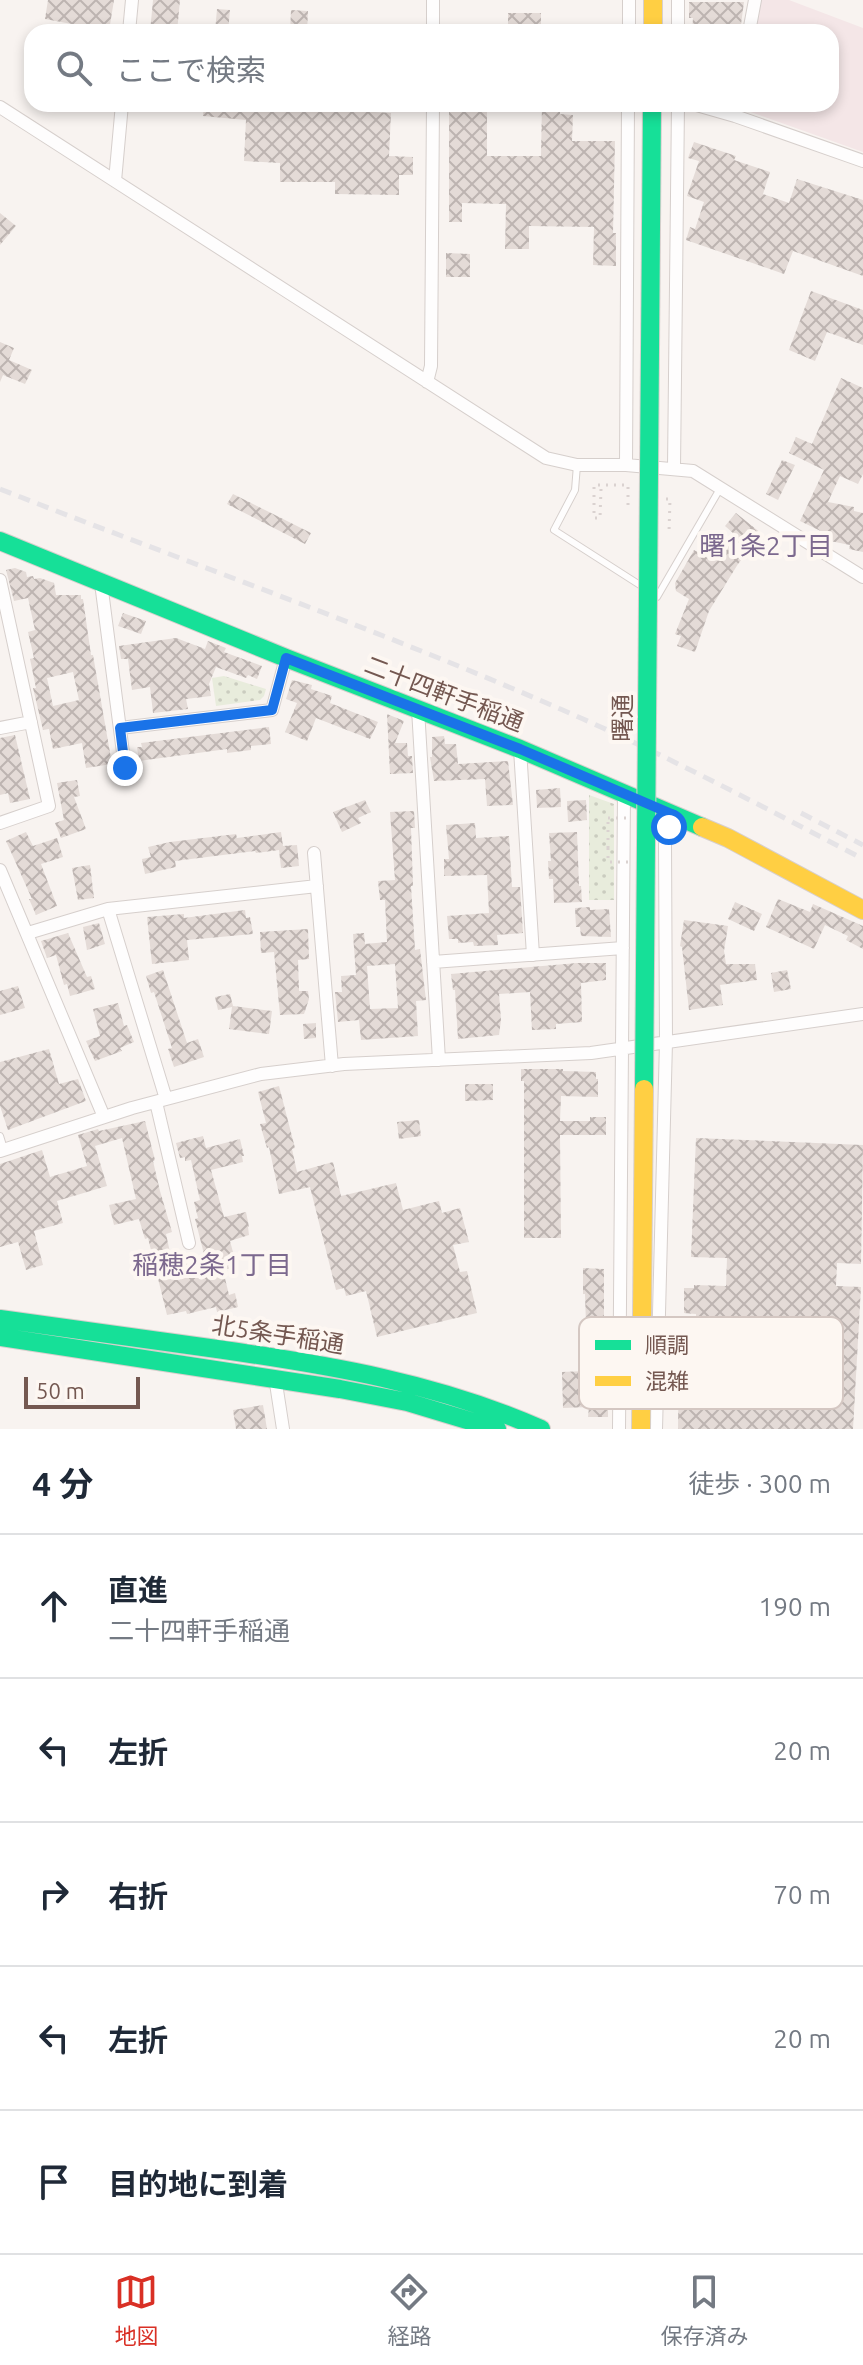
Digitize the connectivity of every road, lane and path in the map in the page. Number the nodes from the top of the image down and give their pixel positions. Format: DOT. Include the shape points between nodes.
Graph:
graph roads {
  1 [pos="132,0"];
  2 [pos="433,0"];
  3 [pos="629,0"];
  4 [pos="653,0"];
  5 [pos="678,0"];
  6 [pos="755,0"];
  7 [pos="130,24"];
  8 [pos="433,24"];
  9 [pos="629,24"];
  10 [pos="653,24"];
  11 [pos="678,24"];
  12 [pos="750,24"];
  13 [pos="0,107"];
  14 [pos="121,112"];
  15 [pos="433,112"];
  16 [pos="628,112"];
  17 [pos="652,112"];
  18 [pos="678,112"];
  19 [pos="741,112"];
  20 [pos="863,161"];
  21 [pos="115,181"];
  22 [pos="427,382"];
  23 [pos="577,465"];
  24 [pos="626,465"];
  25 [pos="674,468"];
  26 [pos="721,487"];
  27 [pos="601,489"];
  28 [pos="628,510"];
  29 [pos="667,531"];
  30 [pos="0,541"];
  31 [pos="863,577"];
  32 [pos="0,580"];
  33 [pos="101,583"];
  34 [pos="5,628"];
  35 [pos="286,658"];
  36 [pos="418,709"];
  37 [pos="31,722"];
  38 [pos="0,728"];
  39 [pos="120,728"];
  40 [pos="520,749"];
  41 [pos="125,768"];
  42 [pos="624,793"];
  43 [pos="674,815"];
  44 [pos="628,818"];
  45 [pos="0,823"];
  46 [pos="661,836"];
  47 [pos="673,843"];
  48 [pos="314,853"];
  49 [pos="634,862"];
  50 [pos="0,870"];
  51 [pos="317,886"];
  52 [pos="108,909"];
  53 [pos="863,910"];
  54 [pos="28,933"];
  55 [pos="623,948"];
  56 [pos="533,955"];
  57 [pos="433,962"];
  58 [pos="863,1014"];
  59 [pos="666,1042"];
  60 [pos="622,1048"];
  61 [pos="439,1060"];
  62 [pos="332,1066"];
  63 [pos="161,1100"];
  64 [pos="104,1117"];
  65 [pos="1,1145"];
  66 [pos="189,1243"];
  67 [pos="620,1317"];
  68 [pos="642,1317"];
  69 [pos="659,1317"];
  70 [pos="0,1319"];
  71 [pos="0,1337"];
  72 [pos="275,1377"];
  73 [pos="619,1409"];
  74 [pos="641,1409"];
  75 [pos="657,1409"];
  76 [pos="283,1429"];
  77 [pos="497,1429"];
  78 [pos="541,1429"];
  79 [pos="619,1429"];
  80 [pos="641,1429"];
  81 [pos="656,1429"];
  1 -- 7 [label="street"];
  2 -- 8 [label="street"];
  3 -- 9 [label="street"];
  4 -- 10 [label="main road"];
  5 -- 11 [label="street"];
  6 -- 12 [label="street"];
  13 -- 21 [label="street"];
  14 -- 21 [label="street"];
  15 -- 22 [label="street"];
  16 -- 24 [label="street"];
  17 -- 68 [label="main road, 曙通, bridge"];
  18 -- 25 [label="street"];
  19 -- 20 [label="street"];
  21 -- 22 [label="street"];
  22 -- 23 [label="street" via="546,458"];
  23 -- 24 [label="street"];
  23 -- 26 [label="lane" via="575,490 554,530 657,597"];
  24 -- 25 [label="street"];
  25 -- 26 [label="street" via="693,471"];
  26 -- 31 [label="street"];
  27 -- 28 [label="path" via="600,518 594,518 594,485 628,485"];
  29 -- 29 [label="path" via="670,499 666,499"];
  30 -- 33 [label="main road, 二十四軒手稲通"];
  32 -- 34 [label="street"];
  33 -- 35 [label="main road, 二十四軒手稲通"];
  33 -- 39 [label="street"];
  34 -- 37 [label="street"];
  35 -- 36 [label="main road, 二十四軒手稲通"];
  35 -- 39 [label="street" via="272,710"];
  36 -- 40 [label="main road, 二十四軒手稲通"];
  36 -- 57 [label="street"];
  37 -- 38 [label="street"];
  37 -- 45 [label="street" via="49,806"];
  39 -- 41 [label="street"];
  40 -- 42 [label="main road, 二十四軒手稲通"];
  40 -- 56 [label="street"];
  42 -- 43 [label="main road, 二十四軒手稲通"];
  42 -- 55 [label="street"];
  43 -- 53 [label="main road, 二十四軒手稲通"];
  43 -- 59 [label="street" via="665,844"];
  44 -- 49 [label="path, bridge" via="608,818 608,862"];
  46 -- 47 [label="path, bridge"];
  48 -- 51 [label="street"];
  50 -- 54 [label="street"];
  51 -- 52 [label="street"];
  51 -- 62 [label="street"];
  52 -- 54 [label="street"];
  52 -- 63 [label="street"];
  54 -- 64 [label="street"];
  55 -- 56 [label="street"];
  55 -- 60 [label="street"];
  56 -- 57 [label="street"];
  57 -- 61 [label="street"];
  58 -- 59 [label="street"];
  59 -- 60 [label="street"];
  59 -- 69 [label="street"];
  60 -- 61 [label="street"];
  60 -- 67 [label="street"];
  61 -- 62 [label="street"];
  62 -- 63 [label="street" via="261,1074"];
  63 -- 64 [label="street"];
  63 -- 66 [label="street"];
  64 -- 65 [label="street"];
  70 -- 78 [label="main road, 北5条手稲通" via="270,1357 415,1384"];
  71 -- 72 [label="main road, 北5条手稲通"];
  72 -- 76 [label="street"];
  72 -- 77 [label="main road, 北5条手稲通" via="407,1402"];
  73 -- 79 [label="street"];
  74 -- 80 [label="main road, 曙通, bridge"];
  75 -- 81 [label="street"];
}
